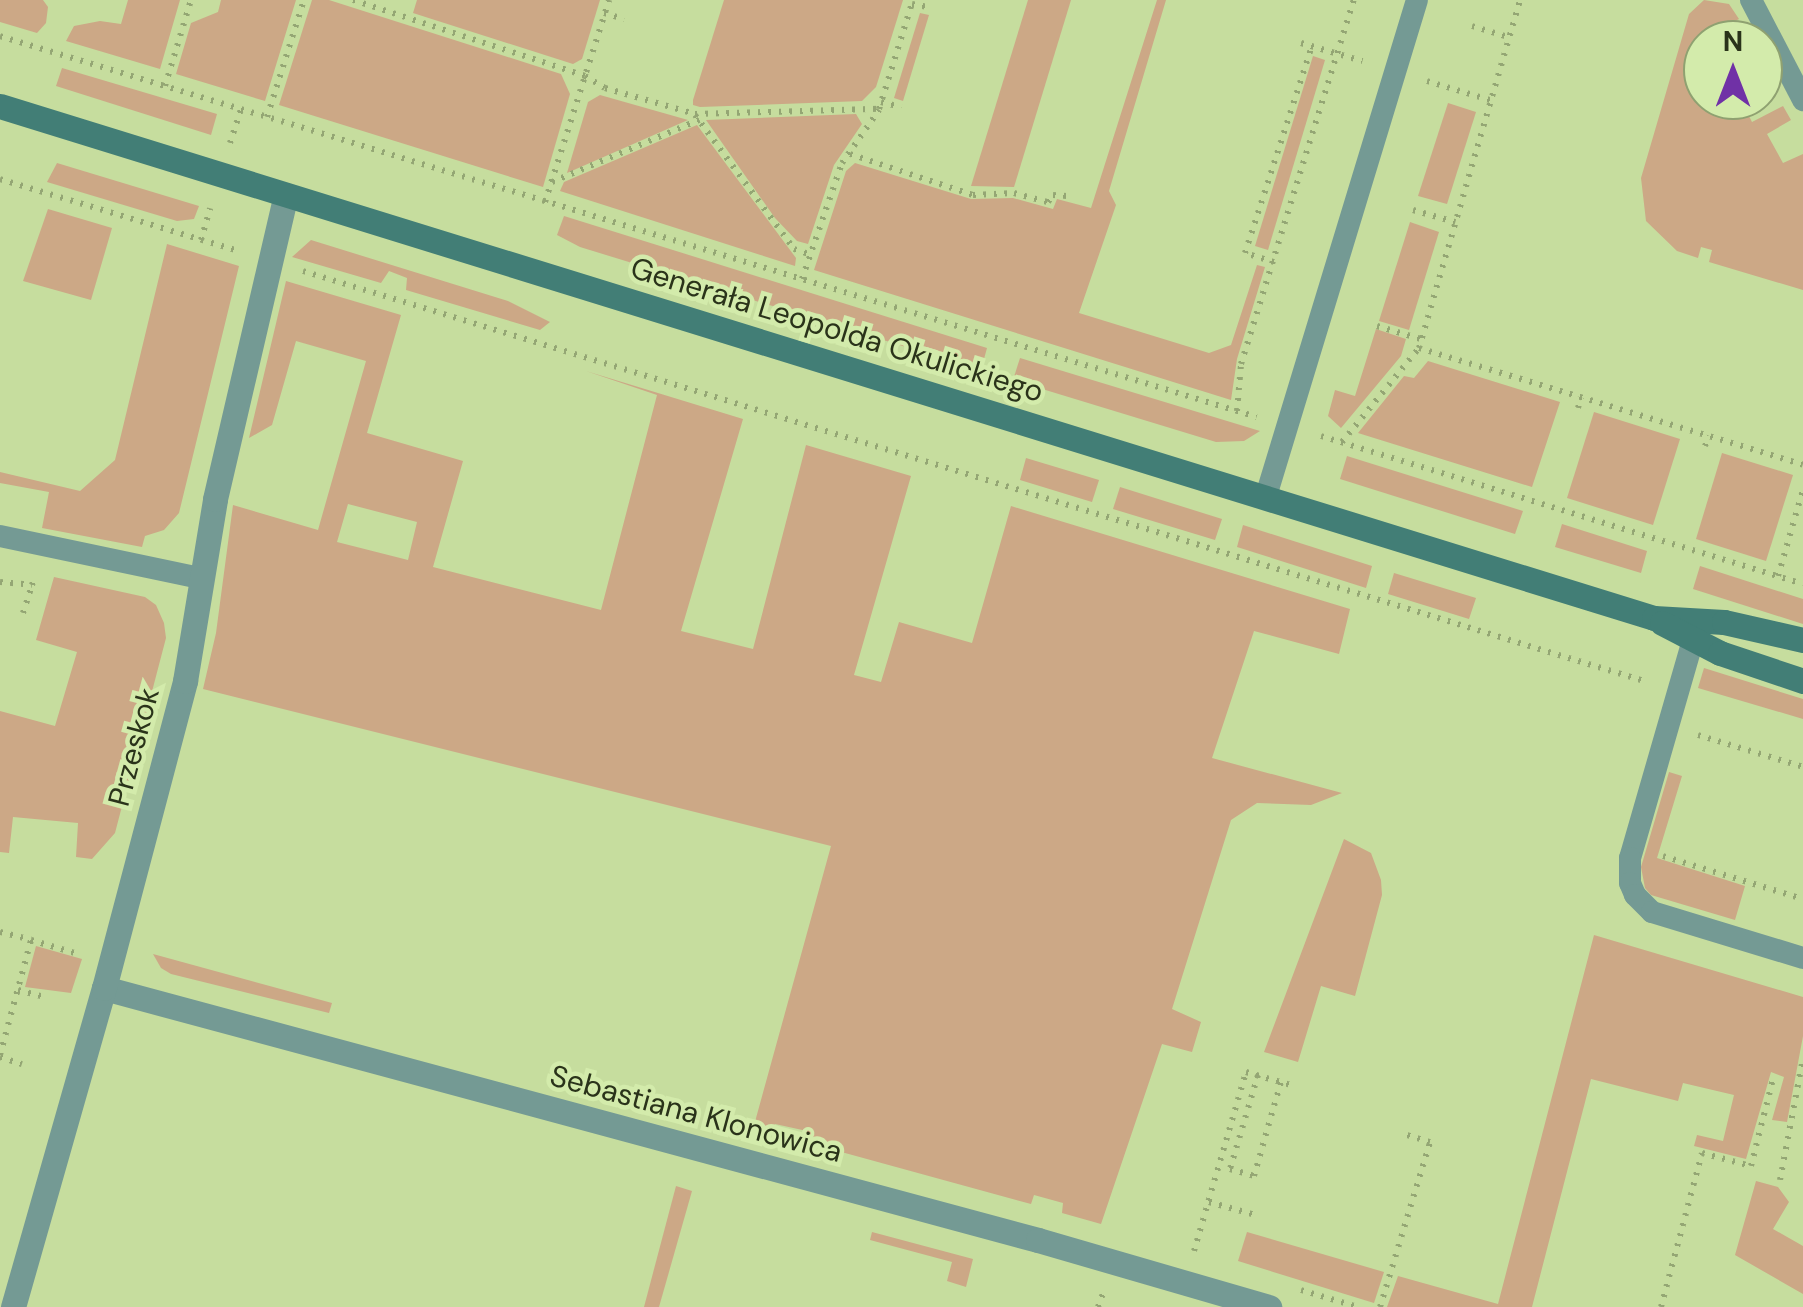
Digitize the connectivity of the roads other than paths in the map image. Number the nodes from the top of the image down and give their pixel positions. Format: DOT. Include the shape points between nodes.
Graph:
graph roads {
  1 [pos="1418,0"];
  2 [pos="1751,0"];
  3 [pos="1803,100"];
  4 [pos="0,106"];
  5 [pos="286,196"];
  6 [pos="1266,496"];
  7 [pos="0,536"];
  8 [pos="199,578"];
  9 [pos="1654,618"];
  10 [pos="1693,640"];
  11 [pos="1803,640"];
  12 [pos="1803,681"];
  13 [pos="1803,958"];
  14 [pos="104,988"];
  15 [pos="13,1307"];
  16 [pos="1270,1307"];
  1 -- 6 [label="lane"];
  2 -- 3 [label="lane"];
  4 -- 5 [label="main road, Generała Leopolda Okulickiego"];
  5 -- 6 [label="main road, Generała Leopolda Okulickiego"];
  5 -- 8 [label="street, Przeskok"];
  6 -- 9 [label="main road, Generała Leopolda Okulickiego"];
  7 -- 8 [label="lane"];
  8 -- 14 [label="street, Przeskok" via="185,681"];
  9 -- 10 [label="main road, Generała Leopolda Okulickiego"];
  9 -- 11 [label="main road, Generała Leopolda Okulickiego" via="1724,622"];
  10 -- 12 [label="main road, Generała Leopolda Okulickiego"];
  10 -- 13 [label="lane" via="1630,858 1634,896 1652,912"];
  14 -- 15 [label="street, Przeskok"];
  14 -- 16 [label="street, Sebastiana Klonowica"];
}
